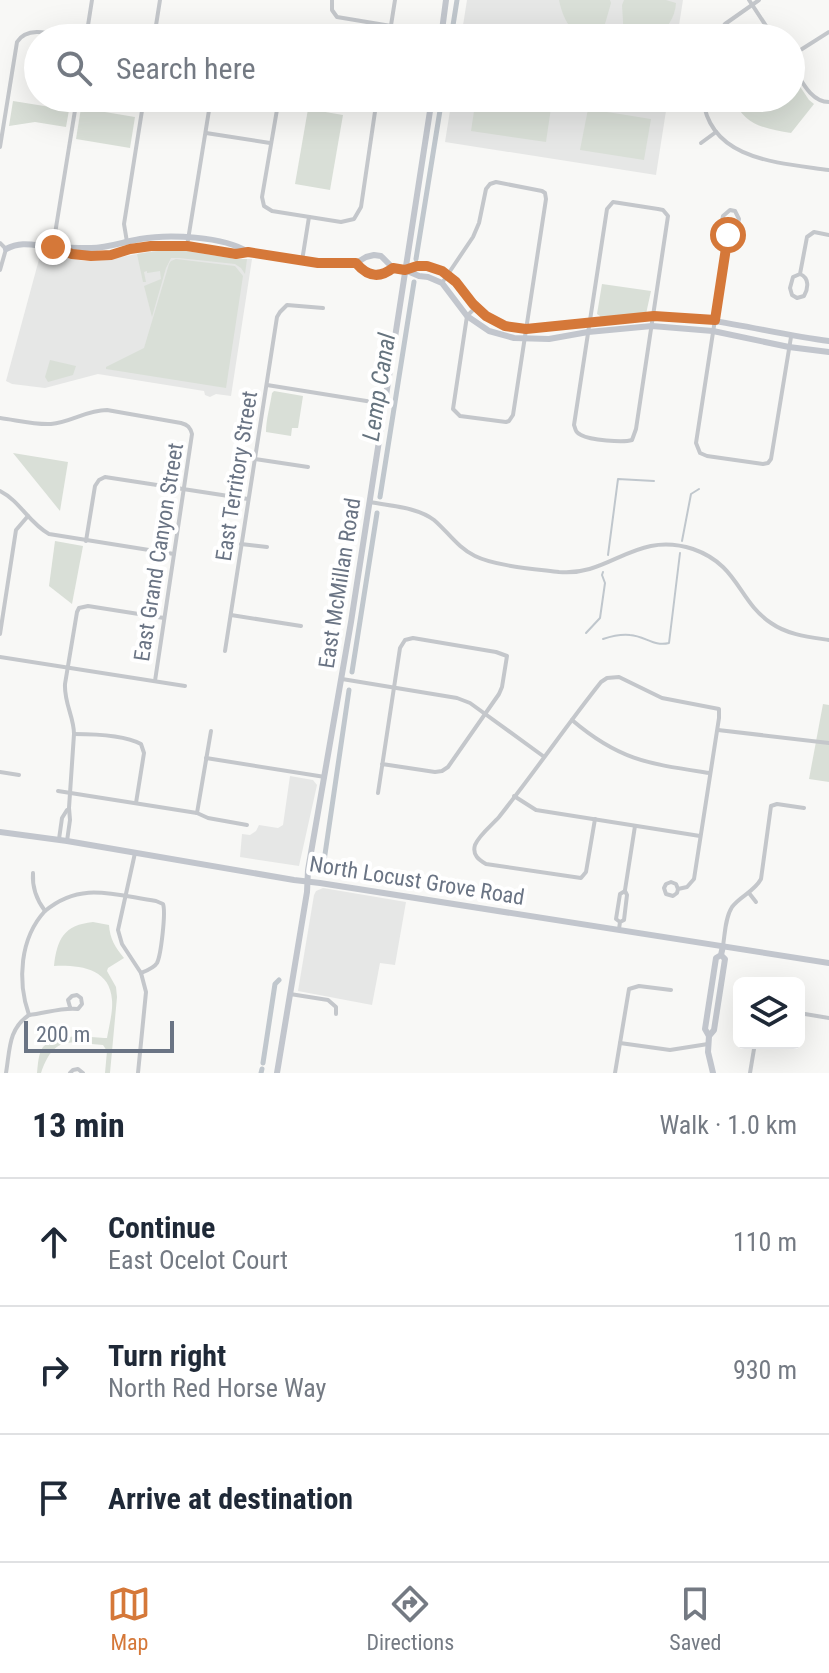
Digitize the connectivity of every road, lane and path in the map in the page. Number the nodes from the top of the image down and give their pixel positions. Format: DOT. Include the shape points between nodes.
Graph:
graph roads {
  1 [pos="92,0"];
  2 [pos="160,0"];
  3 [pos="332,0"];
  4 [pos="395,0"];
  5 [pos="446,0"];
  6 [pos="759,0"];
  7 [pos="751,2"];
  8 [pos="88,24"];
  9 [pos="156,24"];
  10 [pos="378,24"];
  11 [pos="391,24"];
  12 [pos="443,24"];
  13 [pos="725,24"];
  14 [pos="765,24"];
  15 [pos="829,32"];
  16 [pos="24,34"];
  17 [pos="805,47"];
  18 [pos="805,84"];
  19 [pos="828,103"];
  20 [pos="75,112"];
  21 [pos="142,112"];
  22 [pos="209,112"];
  23 [pos="277,112"];
  24 [pos="375,112"];
  25 [pos="430,112"];
  26 [pos="705,112"];
  27 [pos="716,132"];
  28 [pos="206,133"];
  29 [pos="271,143"];
  30 [pos="701,143"];
  31 [pos="0,147"];
  32 [pos="829,170"];
  33 [pos="309,217"];
  34 [pos="728,235"];
  35 [pos="829,235"];
  36 [pos="188,238"];
  37 [pos="0,243"];
  38 [pos="128,246"];
  39 [pos="187,246"];
  40 [pos="53,247"];
  41 [pos="6,249"];
  42 [pos="248,252"];
  43 [pos="302,261"];
  44 [pos="356,263"];
  45 [pos="393,268"];
  46 [pos="0,270"];
  47 [pos="405,270"];
  48 [pos="800,274"];
  49 [pos="448,275"];
  50 [pos="442,283"];
  51 [pos="476,307"];
  52 [pos="323,308"];
  53 [pos="467,316"];
  54 [pos="654,316"];
  55 [pos="715,320"];
  56 [pos="590,322"];
  57 [pos="652,326"];
  58 [pos="526,329"];
  59 [pos="713,331"];
  60 [pos="588,332"];
  61 [pos="791,337"];
  62 [pos="525,340"];
  63 [pos="829,341"];
  64 [pos="789,347"];
  65 [pos="829,352"];
  66 [pos="267,385"];
  67 [pos="385,404"];
  68 [pos="0,418"];
  69 [pos="255,459"];
  70 [pos="308,467"];
  71 [pos="184,489"];
  72 [pos="0,491"];
  73 [pos="248,499"];
  74 [pos="370,502"];
  75 [pos="28,516"];
  76 [pos="86,541"];
  77 [pos="241,544"];
  78 [pos="267,547"];
  79 [pos="174,554"];
  80 [pos="2,603"];
  81 [pos="231,615"];
  82 [pos="164,618"];
  83 [pos="301,626"];
  84 [pos="0,634"];
  85 [pos="829,640"];
  86 [pos="225,651"];
  87 [pos="0,657"];
  88 [pos="67,667"];
  89 [pos="342,679"];
  90 [pos="155,681"];
  91 [pos="185,686"];
  92 [pos="394,688"];
  93 [pos="485,714"];
  94 [pos="572,720"];
  95 [pos="718,730"];
  96 [pos="211,731"];
  97 [pos="74,734"];
  98 [pos="829,743"];
  99 [pos="544,757"];
  100 [pos="206,758"];
  101 [pos="382,764"];
  102 [pos="0,772"];
  103 [pos="710,773"];
  104 [pos="19,775"];
  105 [pos="325,777"];
  106 [pos="58,791"];
  107 [pos="71,793"];
  108 [pos="378,793"];
  109 [pos="514,796"];
  110 [pos="136,803"];
  111 [pos="69,808"];
  112 [pos="804,808"];
  113 [pos="197,813"];
  114 [pos="595,819"];
  115 [pos="247,825"];
  116 [pos="635,826"];
  117 [pos="0,832"];
  118 [pos="700,836"];
  119 [pos="59,840"];
  120 [pos="67,841"];
  121 [pos="135,853"];
  122 [pos="33,873"];
  123 [pos="307,882"];
  124 [pos="678,889"];
  125 [pos="749,893"];
  126 [pos="125,897"];
  127 [pos="756,902"];
  128 [pos="45,911"];
  129 [pos="619,926"];
  130 [pos="723,946"];
  131 [pos="829,963"];
  132 [pos="141,973"];
  133 [pos="671,990"];
  134 [pos="290,994"];
  135 [pos="70,1007"];
  136 [pos="336,1014"];
  137 [pos="805,1014"];
  138 [pos="29,1015"];
  139 [pos="829,1018"];
  140 [pos="708,1040"];
  141 [pos="620,1043"];
  142 [pos="754,1049"];
  143 [pos="6,1073"];
  144 [pos="70,1073"];
  145 [pos="83,1073"];
  146 [pos="138,1073"];
  147 [pos="277,1073"];
  148 [pos="615,1073"];
  149 [pos="713,1073"];
  150 [pos="750,1073"];
  1 -- 8 [label="street"];
  2 -- 9 [label="street"];
  3 -- 10 [label="street" via="334,14 341,18"];
  4 -- 11 [label="street"];
  5 -- 12 [label="main road"];
  6 -- 7 [label="street"];
  7 -- 13 [label="street"];
  7 -- 14 [label="street"];
  15 -- 17 [label="street"];
  16 -- 31 [label="street" via="17,42"];
  18 -- 19 [label="street" via="819,102"];
  20 -- 40 [label="street"];
  21 -- 38 [label="street" via="124,224"];
  22 -- 28 [label="street"];
  23 -- 29 [label="street"];
  24 -- 33 [label="street" via="361,207 354,219"];
  25 -- 47 [label="main road, East McMillan Road"];
  26 -- 27 [label="street"];
  27 -- 30 [label="street"];
  27 -- 32 [label="street" via="751,157"];
  28 -- 29 [label="street"];
  28 -- 36 [label="street"];
  29 -- 33 [label="street" via="264,206"];
  33 -- 43 [label="street"];
  34 -- 34 [label="street" via="736,231 739,219 730,210 722,221"];
  34 -- 55 [label="street"];
  35 -- 48 [label="street" via="810,234"];
  36 -- 38 [label="main road" via="155,237"];
  36 -- 39 [label="street"];
  36 -- 42 [label="main road"];
  37 -- 41 [label="street"];
  38 -- 39 [label="main road"];
  38 -- 40 [label="main road" via="101,256"];
  39 -- 42 [label="main road"];
  40 -- 41 [label="main road" via="28,243"];
  41 -- 46 [label="street"];
  42 -- 43 [label="main road"];
  43 -- 44 [label="main road"];
  44 -- 45 [label="main road" via="376,276"];
  44 -- 45 [label="main road" via="374,255"];
  45 -- 47 [label="main road"];
  47 -- 49 [label="main road" via="427,266"];
  47 -- 50 [label="main road"];
  47 -- 67 [label="main road, East McMillan Road"];
  48 -- 48 [label="street" via="807,284 804,296 797,298 790,288"];
  49 -- 50 [label="street"];
  49 -- 51 [label="main road"];
  49 -- 58 [label="street" via="473,237 490,184 545,193"];
  50 -- 53 [label="main road"];
  51 -- 53 [label="street"];
  51 -- 58 [label="main road" via="496,322"];
  52 -- 66 [label="street, East Territory Street" via="283,308 277,317"];
  53 -- 62 [label="main road" via="489,331"];
  53 -- 62 [label="street" via="452,405 460,416 509,421"];
  54 -- 55 [label="main road"];
  54 -- 56 [label="main road"];
  54 -- 56 [label="street" via="666,213 613,202 607,209"];
  54 -- 57 [label="street"];
  55 -- 59 [label="street"];
  55 -- 61 [label="main road"];
  56 -- 58 [label="main road"];
  56 -- 60 [label="street"];
  57 -- 59 [label="main road"];
  57 -- 60 [label="main road"];
  57 -- 60 [label="street" via="636,429 632,440 624,442 582,436 574,425"];
  58 -- 62 [label="street"];
  59 -- 64 [label="main road"];
  59 -- 64 [label="street" via="696,443 707,456 763,464 773,457"];
  60 -- 62 [label="main road"];
  61 -- 63 [label="main road"];
  61 -- 64 [label="street"];
  64 -- 65 [label="main road"];
  66 -- 67 [label="street"];
  66 -- 69 [label="street, East Territory Street"];
  67 -- 74 [label="main road, East McMillan Road"];
  68 -- 71 [label="street, East Grand Canyon Street" via="49,424 107,410 188,425 192,434"];
  69 -- 70 [label="street"];
  69 -- 73 [label="street, East Territory Street"];
  71 -- 73 [label="street"];
  71 -- 76 [label="street" via="99,480"];
  71 -- 79 [label="street, East Grand Canyon Street"];
  72 -- 75 [label="street"];
  73 -- 77 [label="street, East Territory Street"];
  74 -- 85 [label="street" via="427,516 464,550 484,559 556,571 583,571 646,546 686,547 723,566 772,624"];
  74 -- 89 [label="main road, East McMillan Road"];
  75 -- 76 [label="street" via="49,534"];
  75 -- 80 [label="street" via="16,530"];
  76 -- 79 [label="street"];
  77 -- 78 [label="street"];
  77 -- 81 [label="street, East Territory Street"];
  79 -- 82 [label="street, East Grand Canyon Street"];
  80 -- 84 [label="street"];
  81 -- 83 [label="street"];
  81 -- 86 [label="street, East Territory Street"];
  82 -- 88 [label="street" via="79,608"];
  82 -- 90 [label="street, East Grand Canyon Street"];
  87 -- 88 [label="street"];
  88 -- 90 [label="street"];
  88 -- 97 [label="street" via="64,695"];
  89 -- 92 [label="street"];
  89 -- 105 [label="main road, East McMillan Road"];
  90 -- 91 [label="street"];
  92 -- 93 [label="street" via="457,698"];
  92 -- 93 [label="street" via="405,640 496,652 507,656 502,687"];
  92 -- 101 [label="street"];
  93 -- 99 [label="street"];
  93 -- 101 [label="street" via="442,771"];
  94 -- 95 [label="street" via="601,682 619,677 662,698 719,709"];
  94 -- 99 [label="street"];
  94 -- 103 [label="street" via="618,753"];
  95 -- 98 [label="street"];
  95 -- 103 [label="street"];
  96 -- 100 [label="street"];
  97 -- 107 [label="street"];
  97 -- 110 [label="street" via="141,744"];
  99 -- 109 [label="street"];
  100 -- 105 [label="street"];
  100 -- 113 [label="street"];
  101 -- 108 [label="street"];
  102 -- 104 [label="street"];
  103 -- 118 [label="street"];
  105 -- 123 [label="main road, East McMillan Road"];
  106 -- 107 [label="street"];
  107 -- 110 [label="street"];
  107 -- 111 [label="street"];
  109 -- 114 [label="street" via="536,810"];
  109 -- 114 [label="street" via="475,846 477,859 486,864 584,877"];
  110 -- 113 [label="street"];
  111 -- 119 [label="street"];
  111 -- 120 [label="street"];
  112 -- 125 [label="street" via="771,806 761,879"];
  113 -- 115 [label="street"];
  114 -- 116 [label="street"];
  116 -- 118 [label="street"];
  116 -- 129 [label="street"];
  117 -- 119 [label="main road, North Locust Grove Road"];
  118 -- 124 [label="street" via="694,879"];
  119 -- 120 [label="main road, North Locust Grove Road"];
  120 -- 121 [label="main road, North Locust Grove Road"];
  121 -- 123 [label="main road, North Locust Grove Road"];
  121 -- 126 [label="street"];
  122 -- 128 [label="street"];
  123 -- 129 [label="main road, North Locust Grove Road"];
  123 -- 134 [label="main road, East McMillan Road"];
  125 -- 127 [label="street"];
  125 -- 130 [label="street" via="731,908"];
  126 -- 128 [label="street" via="83,892"];
  126 -- 132 [label="street" via="119,937"];
  126 -- 132 [label="street" via="163,904 158,961"];
  128 -- 138 [label="street" via="31,930 25,955 22,987"];
  129 -- 130 [label="main road, North Locust Grove Road"];
  130 -- 131 [label="main road, North Locust Grove Road"];
  130 -- 140 [label="main road" via="716,958 705,1029"];
  132 -- 146 [label="street" via="146,1003"];
  133 -- 141 [label="street" via="632,986"];
  134 -- 136 [label="street" via="328,1000"];
  134 -- 147 [label="main road, East McMillan Road"];
  135 -- 138 [label="street"];
  137 -- 139 [label="street"];
  138 -- 143 [label="street" via="16,1025"];
  140 -- 141 [label="street" via="670,1050"];
  140 -- 149 [label="main road"];
  141 -- 148 [label="street"];
  142 -- 150 [label="street"];
  144 -- 145 [label="street"];
}
